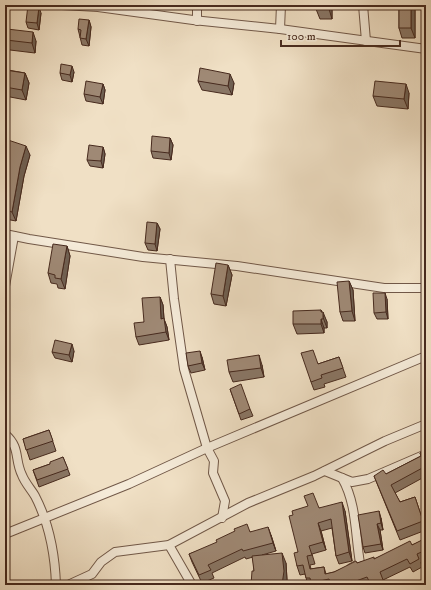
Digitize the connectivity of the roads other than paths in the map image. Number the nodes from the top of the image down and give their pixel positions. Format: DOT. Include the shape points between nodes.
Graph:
graph roads {
  1 [pos="62,5"];
  2 [pos="197,5"];
  3 [pos="281,5"];
  4 [pos="363,5"];
  5 [pos="100,6"];
  6 [pos="197,21"];
  7 [pos="280,29"];
  8 [pos="366,41"];
  9 [pos="426,49"];
  10 [pos="5,234"];
  11 [pos="14,236"];
  12 [pos="170,259"];
  13 [pos="5,286"];
  14 [pos="426,288"];
  15 [pos="426,356"];
  16 [pos="426,424"];
  17 [pos="5,434"];
  18 [pos="207,448"];
  19 [pos="426,454"];
  20 [pos="325,470"];
  21 [pos="342,478"];
  22 [pos="43,517"];
  23 [pos="222,518"];
  24 [pos="5,534"];
  25 [pos="169,545"];
  26 [pos="345,571"];
  27 [pos="85,582"];
  28 [pos="56,585"];
  29 [pos="68,585"];
  30 [pos="192,585"];
  1 -- 5 [label="street"];
  2 -- 6 [label="street"];
  3 -- 7 [label="street"];
  4 -- 8 [label="street"];
  5 -- 6 [label="street"];
  6 -- 7 [label="street"];
  7 -- 8 [label="street"];
  8 -- 9 [label="street"];
  10 -- 11 [label="street"];
  11 -- 12 [label="street"];
  11 -- 13 [label="street"];
  12 -- 14 [label="street" via="237,266 384,288"];
  12 -- 18 [label="street" via="184,369"];
  15 -- 18 [label="street"];
  16 -- 20 [label="street"];
  17 -- 22 [label="street" via="13,442 22,475 36,497"];
  18 -- 22 [label="street" via="122,487"];
  18 -- 23 [label="street" via="214,461 213,473 225,501"];
  19 -- 21 [label="street" via="368,479 352,482"];
  20 -- 21 [label="street"];
  20 -- 23 [label="street"];
  21 -- 26 [label="street" via="348,488 353,511 360,563"];
  22 -- 24 [label="street"];
  22 -- 28 [label="street" via="56,559"];
  23 -- 25 [label="street"];
  25 -- 27 [label="street" via="115,552 101,562"];
  25 -- 30 [label="street"];
  27 -- 29 [label="street"];
}
